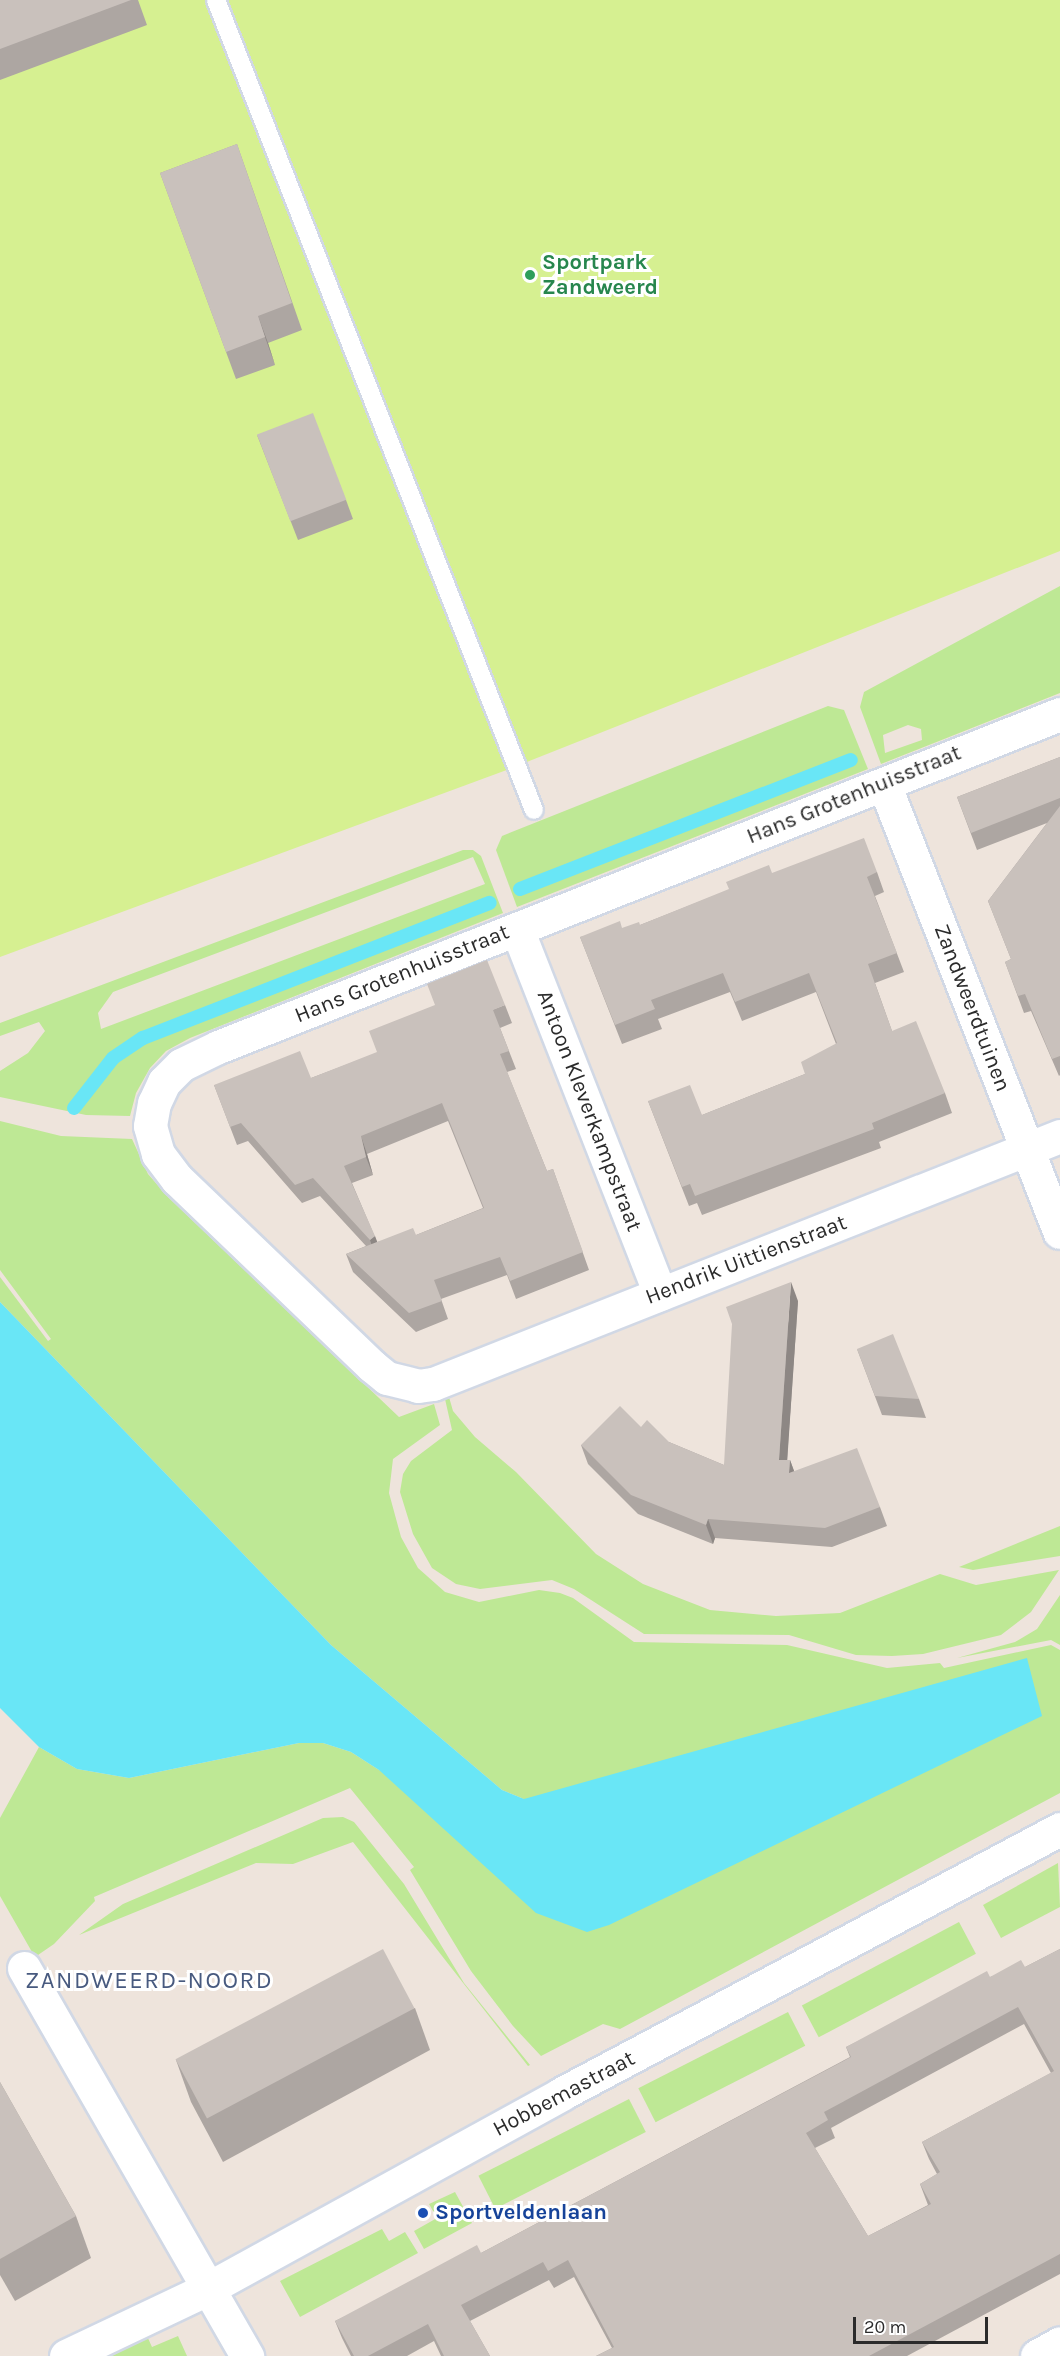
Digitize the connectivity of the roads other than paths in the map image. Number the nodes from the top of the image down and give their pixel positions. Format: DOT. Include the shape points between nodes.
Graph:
graph roads {
  1 [pos="216,0"];
  2 [pos="1060,714"];
  3 [pos="884,784"];
  4 [pos="534,810"];
  5 [pos="517,929"];
  6 [pos="1060,1136"];
  7 [pos="1027,1149"];
  8 [pos="1060,1232"];
  9 [pos="660,1294"];
  10 [pos="433,1384"];
  11 [pos="1060,1828"];
  12 [pos="24,1968"];
  13 [pos="207,2289"];
  14 [pos="1060,2343"];
  15 [pos="66,2356"];
  16 [pos="247,2356"];
  17 [pos="1037,2356"];
  1 -- 4 [label="lane"];
  2 -- 3 [label="street, Hans Grotenhuisstraat"];
  3 -- 5 [label="street, Hans Grotenhuisstraat"];
  3 -- 7 [label="street, Zandweerdtuinen"];
  5 -- 9 [label="street, Antoon Kleverkampstraat"];
  5 -- 10 [label="street, Hans Grotenhuisstraat" via="180,1065 164,1082 154,1103 150,1126 158,1154 177,1179 372,1366 403,1384"];
  6 -- 7 [label="street, Hendrik Uittienstraat"];
  7 -- 8 [label="street, Zandweerdtuinen"];
  7 -- 9 [label="street, Hendrik Uittienstraat"];
  9 -- 10 [label="street, Hendrik Uittienstraat"];
  11 -- 13 [label="street, Hobbemastraat" via="561,2094"];
  12 -- 13 [label="street"];
  13 -- 15 [label="street, Hobbemastraat"];
  13 -- 16 [label="street"];
  14 -- 17 [label="street"];
}
